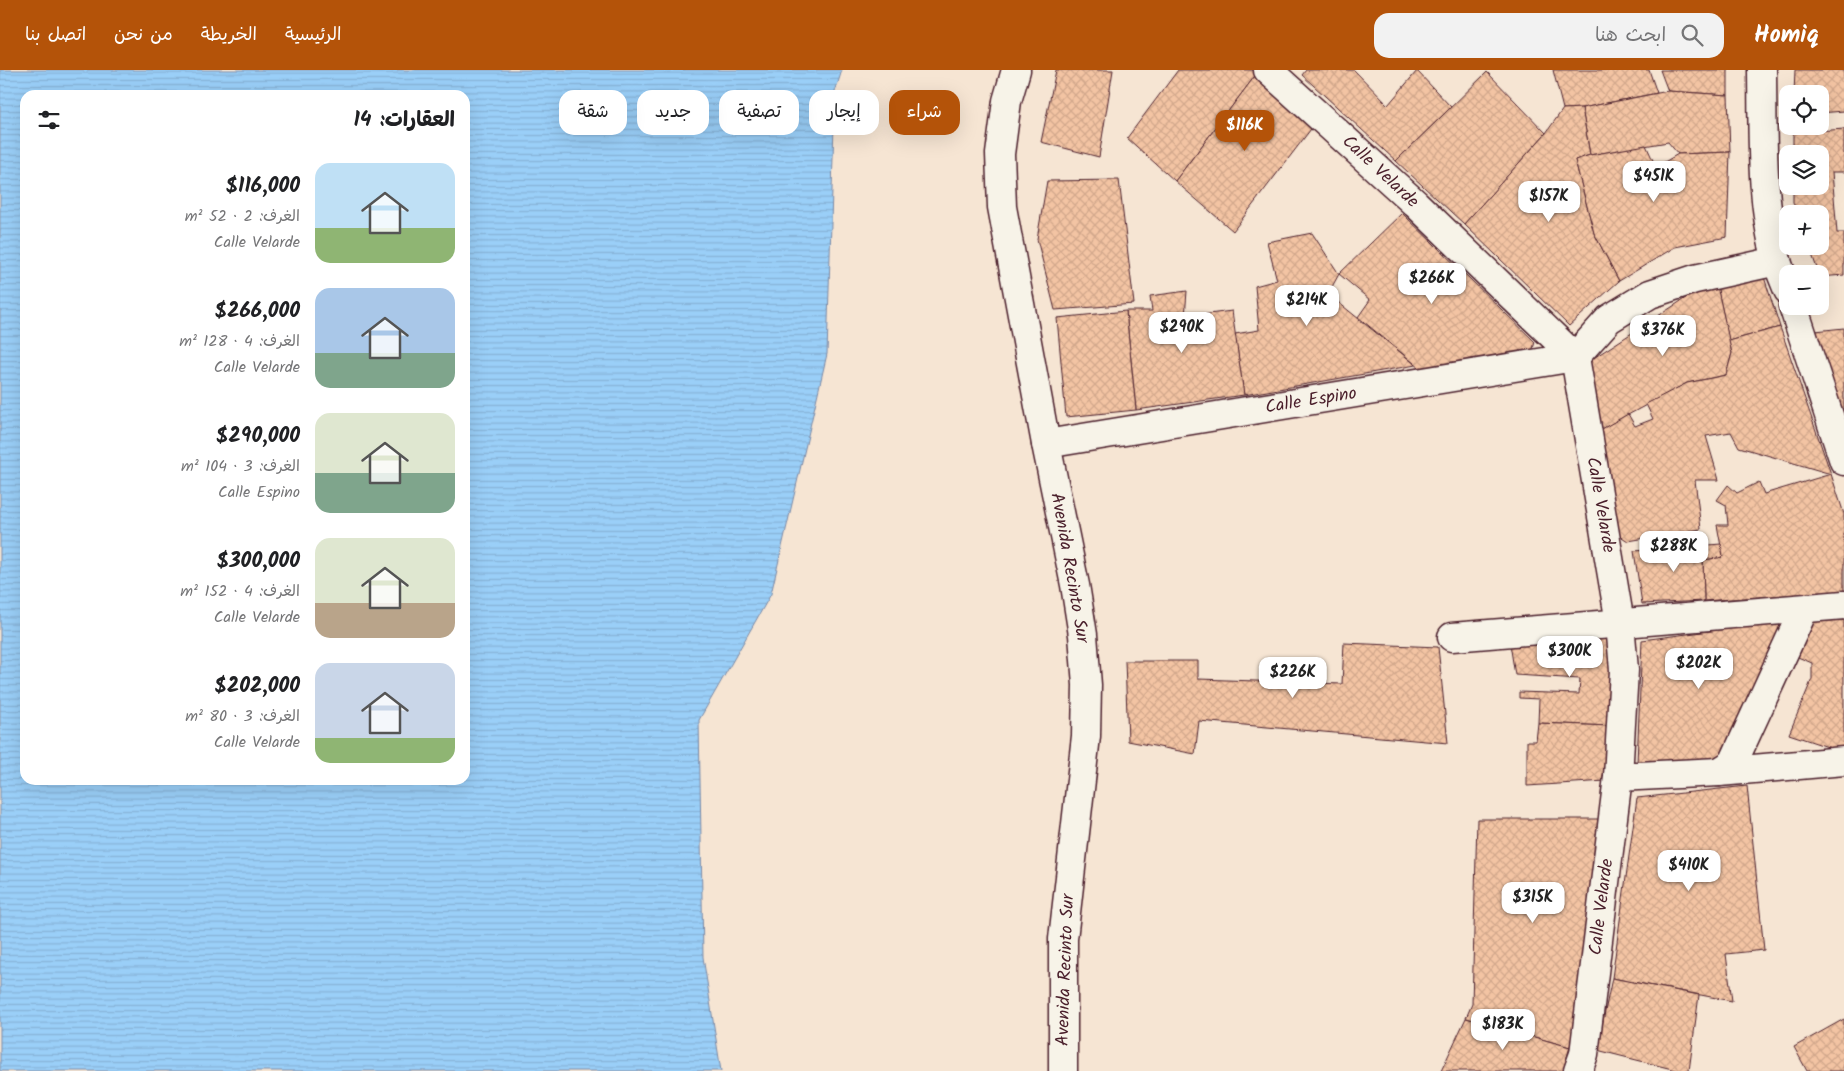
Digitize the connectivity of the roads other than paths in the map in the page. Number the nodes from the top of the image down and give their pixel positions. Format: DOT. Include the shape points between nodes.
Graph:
graph roads {
  1 [pos="1016,70"];
  2 [pos="1268,70"];
  3 [pos="1762,70"];
  4 [pos="1777,261"];
  5 [pos="1779,266"];
  6 [pos="1796,315"];
  7 [pos="1575,357"];
  8 [pos="1046,444"];
  9 [pos="1843,454"];
  10 [pos="1844,605"];
  11 [pos="1804,609"];
  12 [pos="1620,623"];
  13 [pos="1452,637"];
  14 [pos="1844,761"];
  15 [pos="1720,772"];
  16 [pos="1618,777"];
  17 [pos="1063,1071"];
  18 [pos="1578,1071"];
  1 -- 8 [label="street, Avenida Recinto Sur" via="1007,101 1000,154 1002,206"];
  2 -- 7 [label="street, Calle Velarde" via="1416,204"];
  3 -- 4 [label="street" via="1765,184"];
  4 -- 5 [label="street"];
  4 -- 7 [label="street" via="1694,279 1650,294 1608,319"];
  6 -- 9 [label="street"];
  7 -- 8 [label="street, Calle Espino"];
  7 -- 12 [label="street, Calle Velarde"];
  8 -- 17 [label="street, Avenida Recinto Sur" via="1075,585 1087,685 1086,736 1063,938"];
  10 -- 11 [label="street"];
  11 -- 12 [label="street"];
  11 -- 15 [label="street" via="1738,756"];
  12 -- 13 [label="street"];
  12 -- 16 [label="street, Calle Velarde" via="1624,670"];
  14 -- 15 [label="street"];
  15 -- 16 [label="street"];
  16 -- 18 [label="street, Calle Velarde" via="1584,1054"];
}
